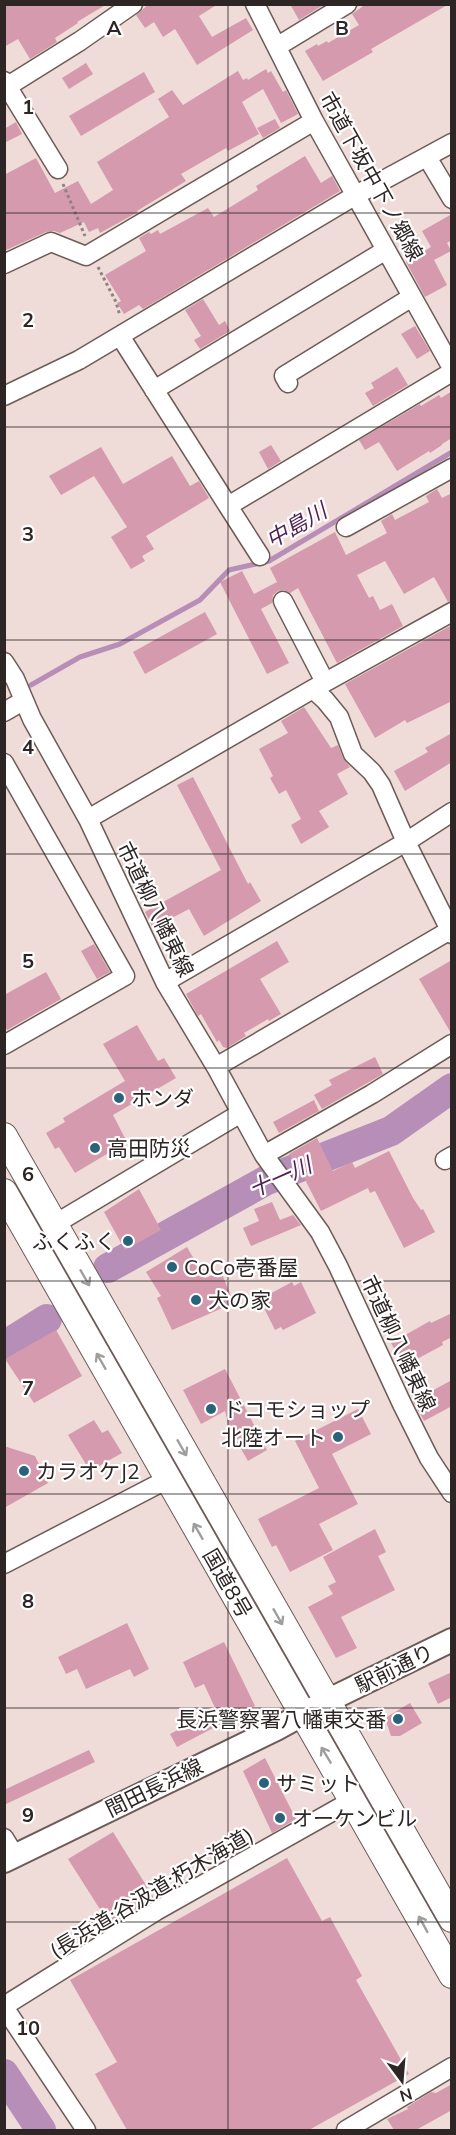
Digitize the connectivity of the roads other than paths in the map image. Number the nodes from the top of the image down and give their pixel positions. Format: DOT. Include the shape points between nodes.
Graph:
graph roads {
  1 [pos="133,4"];
  2 [pos="255,4"];
  3 [pos="347,4"];
  4 [pos="278,46"];
  5 [pos="6,83"];
  6 [pos="314,121"];
  7 [pos="452,143"];
  8 [pos="428,157"];
  9 [pos="58,169"];
  10 [pos="356,195"];
  11 [pos="452,199"];
  12 [pos="386,250"];
  13 [pos="4,264"];
  14 [pos="412,297"];
  15 [pos="120,336"];
  16 [pos="452,370"];
  17 [pos="288,383"];
  18 [pos="154,390"];
  19 [pos="6,393"];
  20 [pos="452,468"];
  21 [pos="228,506"];
  22 [pos="346,527"];
  23 [pos="260,556"];
  24 [pos="283,601"];
  25 [pos="452,612"];
  26 [pos="4,662"];
  27 [pos="319,686"];
  28 [pos="23,701"];
  29 [pos="4,712"];
  30 [pos="4,763"];
  31 [pos="452,812"];
  32 [pos="88,819"];
  33 [pos="406,842"];
  34 [pos="451,932"];
  35 [pos="165,982"];
  36 [pos="4,1044"];
  37 [pos="452,1044"];
  38 [pos="216,1067"];
  39 [pos="241,1113"];
  40 [pos="4,1136"];
  41 [pos="264,1155"];
  42 [pos="4,1192"];
  43 [pos="55,1224"];
  44 [pos="168,1479"];
  45 [pos="452,1493"];
  46 [pos="4,1564"];
  47 [pos="452,1640"];
  48 [pos="327,1701"];
  49 [pos="304,1714"];
  50 [pos="353,1800"];
  51 [pos="8,1851"];
  52 [pos="452,1919"];
  53 [pos="452,1975"];
  54 [pos="4,2006"];
  55 [pos="452,2067"];
  56 [pos="86,2130"];
  57 [pos="346,2130"];
  1 -- 5 [label="street" via="80,41"];
  2 -- 4 [label="street, 市道下坂中下ノ郷線"];
  3 -- 4 [label="street"];
  4 -- 6 [label="street, 市道下坂中下ノ郷線"];
  5 -- 9 [label="street"];
  6 -- 10 [label="street, 市道下坂中下ノ郷線"];
  6 -- 13 [label="street" via="86,255 51,242"];
  7 -- 8 [label="street"];
  8 -- 10 [label="street"];
  8 -- 11 [label="street"];
  10 -- 12 [label="street, 市道下坂中下ノ郷線"];
  10 -- 15 [label="street"];
  12 -- 14 [label="street, 市道下坂中下ノ郷線"];
  12 -- 18 [label="street"];
  14 -- 16 [label="street, 市道下坂中下ノ郷線"];
  14 -- 17 [label="street" via="284,376"];
  15 -- 18 [label="street"];
  15 -- 19 [label="street" via="79,360"];
  16 -- 21 [label="street"];
  18 -- 21 [label="street"];
  20 -- 22 [label="street"];
  21 -- 23 [label="street"];
  24 -- 27 [label="street"];
  25 -- 27 [label="street"];
  26 -- 28 [label="street, 市道柳八幡東線"];
  27 -- 32 [label="street"];
  27 -- 33 [label="street" via="339,717 352,754 381,785"];
  28 -- 29 [label="street"];
  28 -- 32 [label="street, 市道柳八幡東線"];
  30 -- 36 [label="street" via="125,976"];
  31 -- 33 [label="street"];
  32 -- 35 [label="street, 市道柳八幡東線"];
  33 -- 34 [label="street"];
  33 -- 35 [label="street"];
  34 -- 38 [label="street"];
  35 -- 38 [label="street, 市道柳八幡東線"];
  37 -- 41 [label="street"];
  38 -- 39 [label="street, 市道柳八幡東線"];
  39 -- 41 [label="street, 市道柳八幡東線"];
  39 -- 43 [label="street"];
  40 -- 43 [label="highway, 国道8号"];
  41 -- 45 [label="street, 市道柳八幡東線" via="320,1232 429,1458"];
  44 -- 42 [label="highway, 国道8号, one-way"];
  43 -- 48 [label="highway, 国道8号, one-way"];
  44 -- 46 [label="street"];
  49 -- 44 [label="highway, 国道8号, one-way"];
  47 -- 48 [label="main road, 駅前通り"];
  48 -- 49 [label="main road, 駅前通り"];
  48 -- 52 [label="highway, 国道8号"];
  50 -- 49 [label="highway, 国道8号, one-way"];
  49 -- 51 [label="main road, 間田長浜線"];
  53 -- 50 [label="highway, 国道8号, one-way"];
  50 -- 54 [label="street, (長浜道;谷汲道;朽木海道)" via="156,1911"];
  54 -- 56 [label="street"];
  55 -- 57 [label="street"];
}
